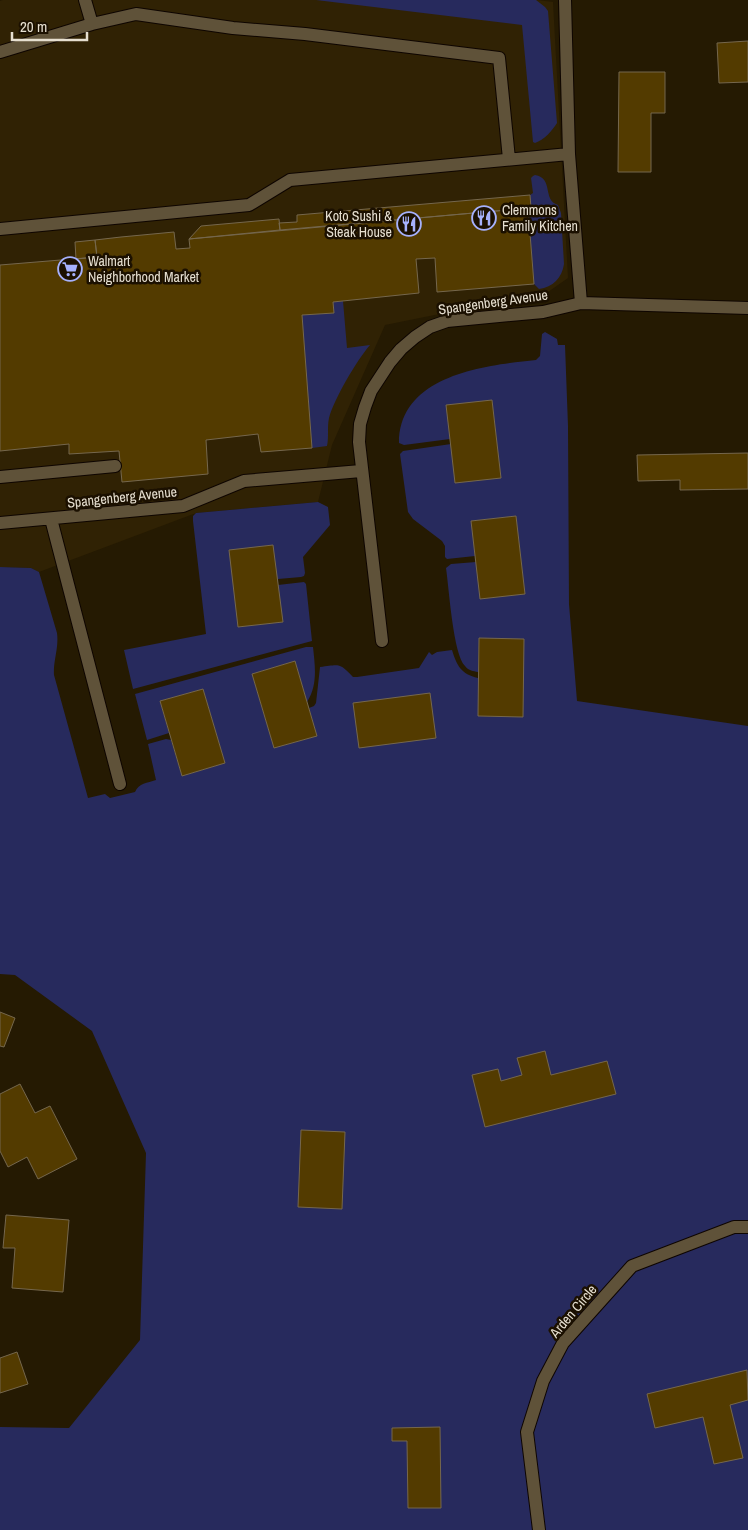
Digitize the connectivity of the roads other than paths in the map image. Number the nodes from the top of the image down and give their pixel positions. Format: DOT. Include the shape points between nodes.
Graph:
graph roads {
  1 [pos="85,0"];
  2 [pos="565,0"];
  3 [pos="92,24"];
  4 [pos="0,52"];
  5 [pos="569,154"];
  6 [pos="509,159"];
  7 [pos="0,228"];
  8 [pos="580,303"];
  9 [pos="748,308"];
  10 [pos="115,466"];
  11 [pos="361,471"];
  12 [pos="0,478"];
  13 [pos="51,519"];
  14 [pos="0,523"];
  15 [pos="382,641"];
  16 [pos="120,784"];
  17 [pos="748,1227"];
  18 [pos="539,1530"];
  1 -- 3 [label="street"];
  2 -- 5 [label="street"];
  3 -- 4 [label="street"];
  3 -- 6 [label="street" via="136,14 499,58"];
  5 -- 6 [label="street"];
  5 -- 8 [label="street"];
  6 -- 7 [label="street" via="290,180 249,205"];
  8 -- 9 [label="street, Spangenberg Avenue"];
  8 -- 11 [label="street, Spangenberg Avenue" via="542,312 447,321 415,337 390,362 371,391 360,424"];
  10 -- 12 [label="street"];
  11 -- 13 [label="street, Spangenberg Avenue" via="244,480 183,506"];
  11 -- 15 [label="street, Spangenberg Avenue"];
  13 -- 14 [label="street, Spangenberg Avenue"];
  13 -- 16 [label="street"];
  17 -- 18 [label="street, Arden Circle" via="734,1228 632,1266 563,1343 543,1381 527,1432"];
}
